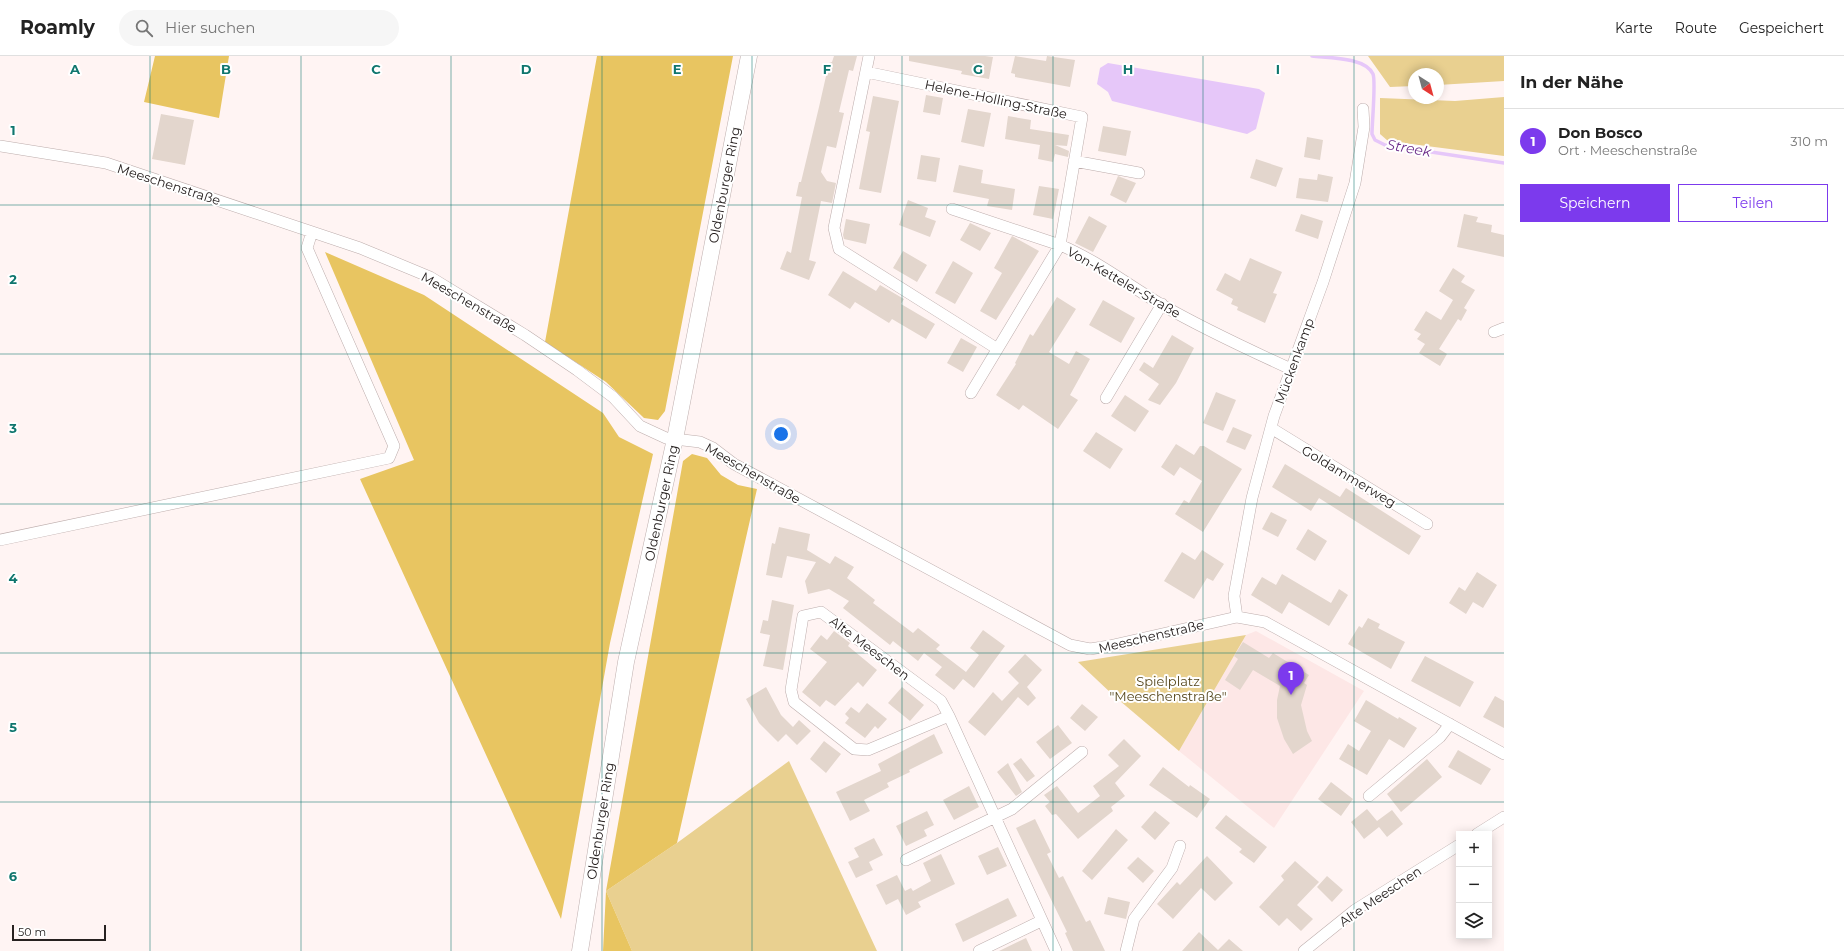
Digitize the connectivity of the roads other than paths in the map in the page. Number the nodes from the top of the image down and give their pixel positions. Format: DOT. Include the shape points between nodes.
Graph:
graph roads {
  1 [pos="750,56"];
  2 [pos="869,56"];
  3 [pos="866,72"];
  4 [pos="1363,109"];
  5 [pos="0,146"];
  6 [pos="1074,161"];
  7 [pos="1139,173"];
  8 [pos="952,209"];
  9 [pos="312,232"];
  10 [pos="1060,245"];
  11 [pos="1162,304"];
  12 [pos="996,348"];
  13 [pos="1291,369"];
  14 [pos="971,393"];
  15 [pos="1106,398"];
  16 [pos="1271,428"];
  17 [pos="675,439"];
  18 [pos="1427,524"];
  19 [pos="0,540"];
  20 [pos="1237,617"];
  21 [pos="949,716"];
  22 [pos="1450,724"];
  23 [pos="1082,752"];
  24 [pos="1504,754"];
  25 [pos="1369,796"];
  26 [pos="1504,817"];
  27 [pos="996,818"];
  28 [pos="1482,831"];
  29 [pos="1180,846"];
  30 [pos="1456,847"];
  31 [pos="906,860"];
  32 [pos="1041,921"];
  33 [pos="580,951"];
  34 [pos="979,951"];
  35 [pos="1056,951"];
  36 [pos="1126,951"];
  37 [pos="1304,951"];
  1 -- 17 [label="main road, Oldenburger Ring"];
  2 -- 3 [label="street"];
  3 -- 6 [label="street, Helene-Holling-Straße" via="1082,117"];
  3 -- 12 [label="street" via="834,228 839,249"];
  4 -- 13 [label="street, Mückenkamp" via="1364,127 1355,183"];
  5 -- 9 [label="street, Meeschenstraße" via="106,163"];
  6 -- 7 [label="street"];
  6 -- 10 [label="street, Helene-Holling-Straße"];
  8 -- 10 [label="street, Von-Ketteler-Straße"];
  9 -- 17 [label="street, Meeschenstraße" via="360,248 430,277 577,370 613,397 640,426 666,438"];
  9 -- 19 [label="street" via="307,248 394,446 389,458"];
  10 -- 11 [label="street, Von-Ketteler-Straße" via="1077,252"];
  10 -- 12 [label="street"];
  11 -- 13 [label="street, Von-Ketteler-Straße" via="1214,334"];
  11 -- 15 [label="street"];
  12 -- 14 [label="street"];
  13 -- 16 [label="street, Mückenkamp"];
  16 -- 18 [label="street, Goldammerweg"];
  16 -- 20 [label="street, Mückenkamp" via="1252,498 1234,596"];
  17 -- 20 [label="street, Meeschenstraße" via="700,442 712,448 734,464 1070,645 1090,649 1109,646"];
  17 -- 33 [label="main road, Oldenburger Ring" via="626,662"];
  20 -- 22 [label="street, Meeschenstraße" via="1265,622"];
  21 -- 21 [label="street, Alte Meeschen" via="941,701 821,612 803,616 791,690 794,702 854,749 868,750"];
  21 -- 27 [label="street, Alte Meeschen"];
  22 -- 24 [label="street, Meeschenstraße"];
  22 -- 25 [label="street" via="1440,737"];
  23 -- 27 [label="street" via="1012,809"];
  26 -- 28 [label="street"];
  27 -- 31 [label="street"];
  27 -- 32 [label="street, Alte Meeschen"];
  29 -- 36 [label="street" via="1172,868 1134,919"];
  30 -- 37 [label="street, Alte Meeschen" via="1355,910"];
  32 -- 34 [label="street"];
  32 -- 35 [label="street, Alte Meeschen"];
}
